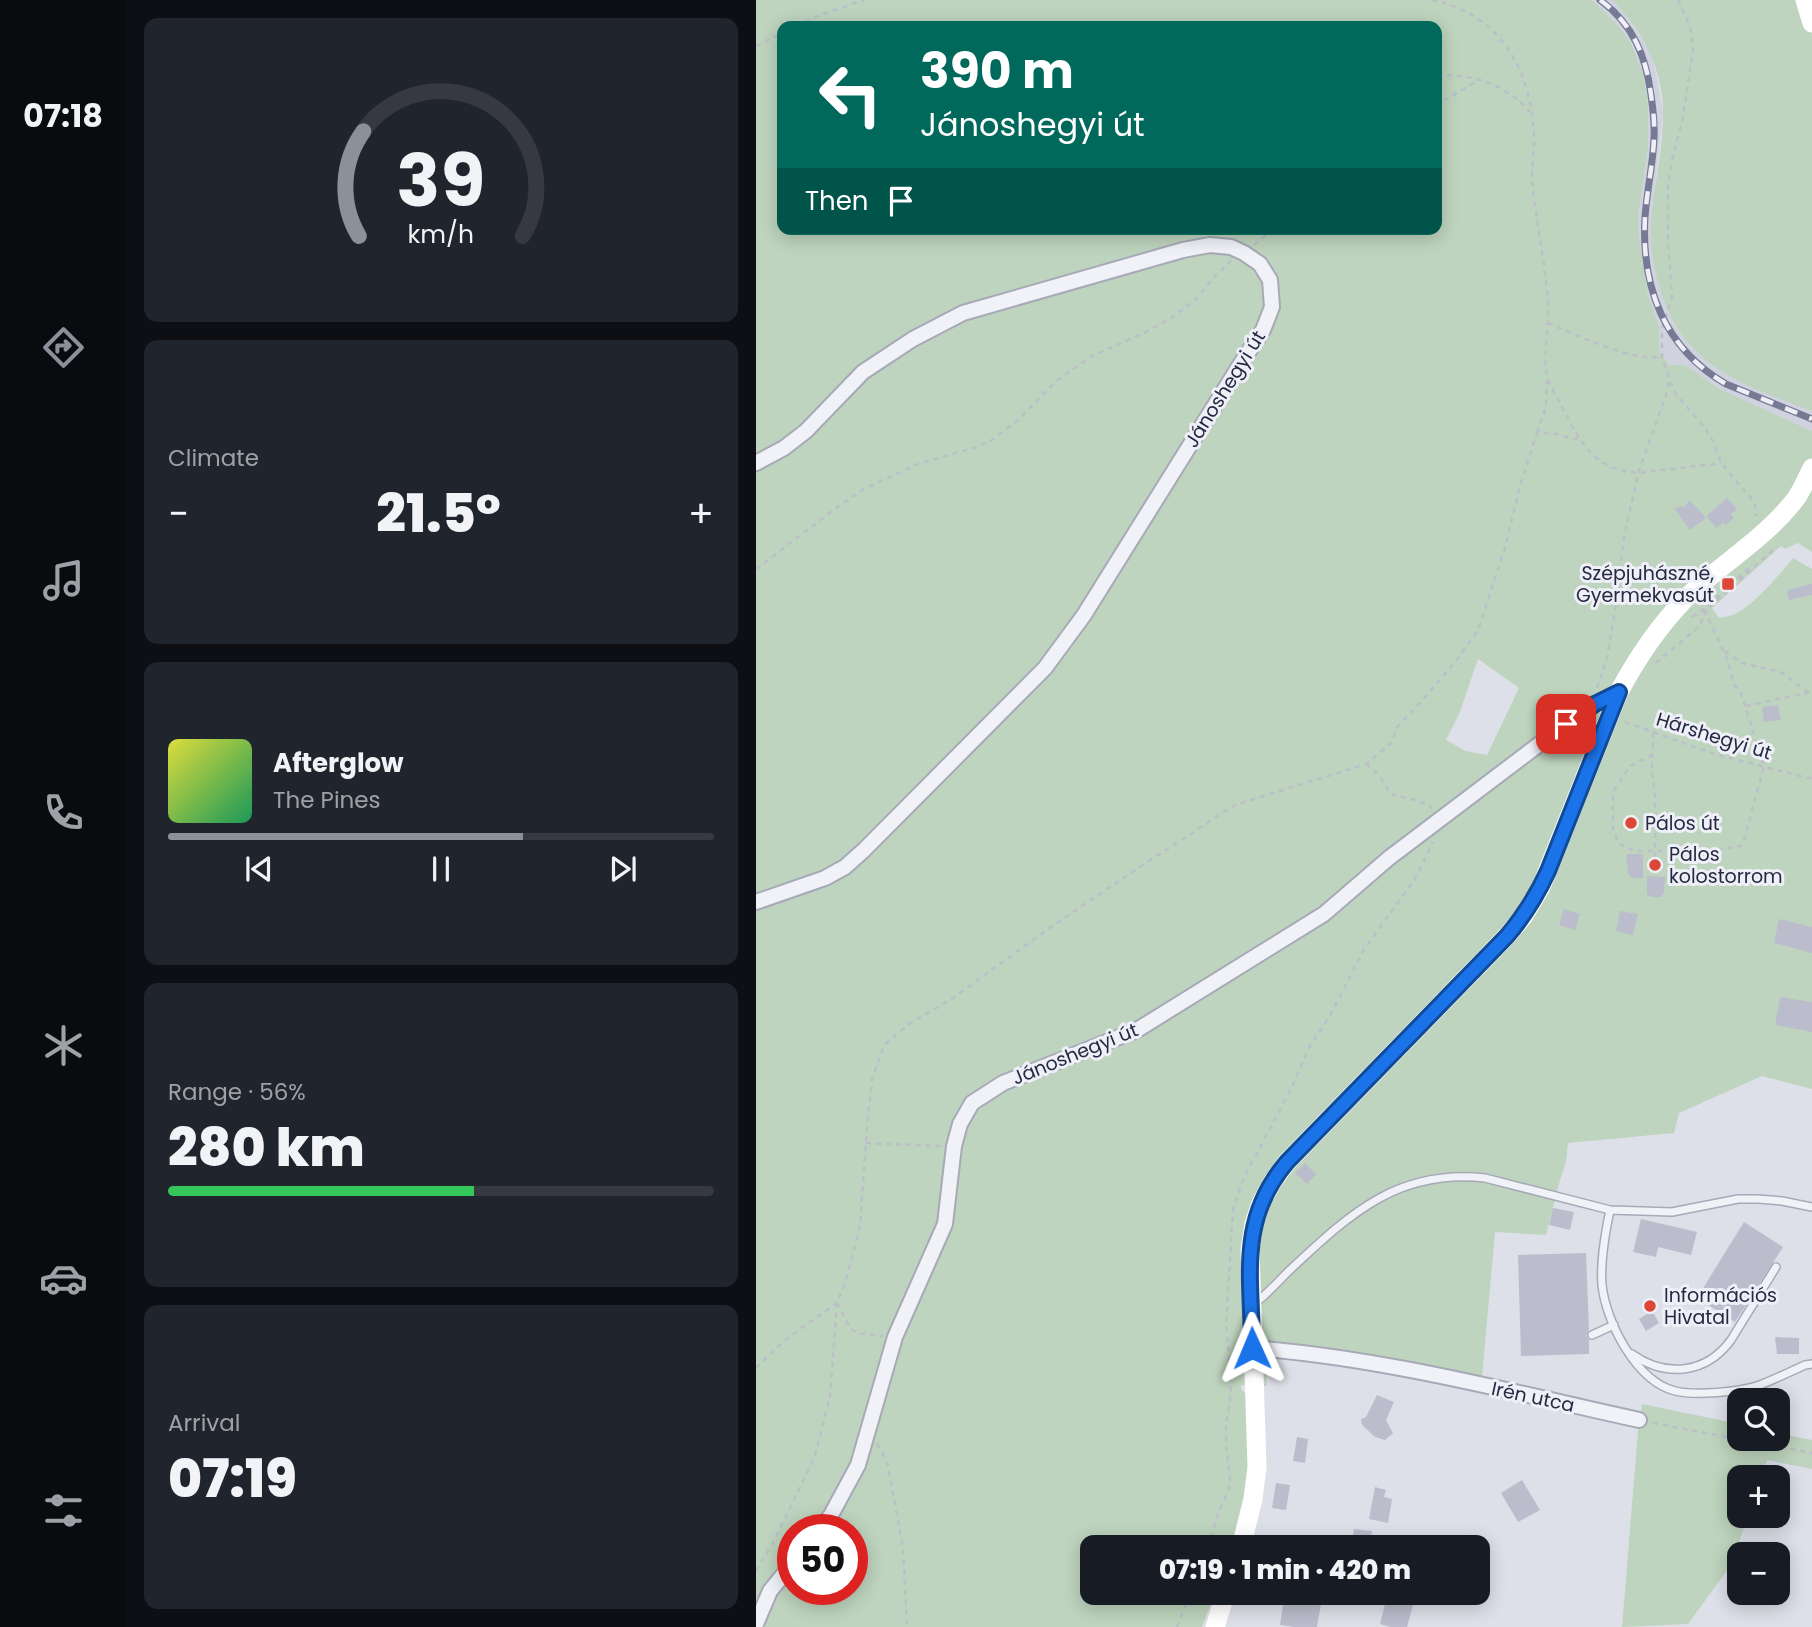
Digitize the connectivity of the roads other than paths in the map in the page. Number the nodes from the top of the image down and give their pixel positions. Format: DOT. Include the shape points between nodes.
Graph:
graph roads {
  1 [pos="1805,0"];
  2 [pos="1812,23"];
  3 [pos="756,463"];
  4 [pos="1812,468"];
  5 [pos="1602,710"];
  6 [pos="756,902"];
  7 [pos="1812,1207"];
  8 [pos="1610,1210"];
  9 [pos="1776,1267"];
  10 [pos="1251,1307"];
  11 [pos="1614,1325"];
  12 [pos="1592,1335"];
  13 [pos="1252,1348"];
  14 [pos="1629,1351"];
  15 [pos="1812,1363"];
  16 [pos="1639,1420"];
  17 [pos="832,1514"];
  18 [pos="1244,1535"];
  19 [pos="777,1582"];
  20 [pos="1222,1605"];
  21 [pos="756,1624"];
  22 [pos="1215,1627"];
  1 -- 2 [label="main road"];
  3 -- 6 [label="street, Jánoshegyi út" via="806,431 863,372 963,313 1210,245 1244,253 1260,264 1270,280 1272,307 1263,330 1084,615 1045,668 845,867"];
  4 -- 5 [label="main road" via="1787,509 1669,616"];
  5 -- 10 [label="main road" via="1548,871 1523,917 1287,1162 1265,1194 1251,1239"];
  5 -- 17 [label="street, Jánoshegyi út" via="1566,724 1389,858 1324,914 1137,1030 1003,1083 972,1103 954,1146 945,1224 895,1337 858,1465"];
  7 -- 8 [label="lane" via="1738,1199 1672,1212"];
  8 -- 10 [label="lane" via="1485,1178 1428,1179 1372,1201"];
  8 -- 11 [label="lane" via="1602,1283"];
  9 -- 14 [label="lane" via="1731,1340 1707,1363 1688,1369 1663,1367"];
  10 -- 13 [label="main road"];
  11 -- 12 [label="lane"];
  11 -- 14 [label="lane"];
  13 -- 16 [label="street, Irén utca" via="1366,1362"];
  13 -- 18 [label="main road" via="1257,1467"];
  14 -- 15 [label="lane" via="1656,1382 1697,1394 1751,1388"];
  19 -- 21 [label="street"];
  20 -- 22 [label="main road"];
}
